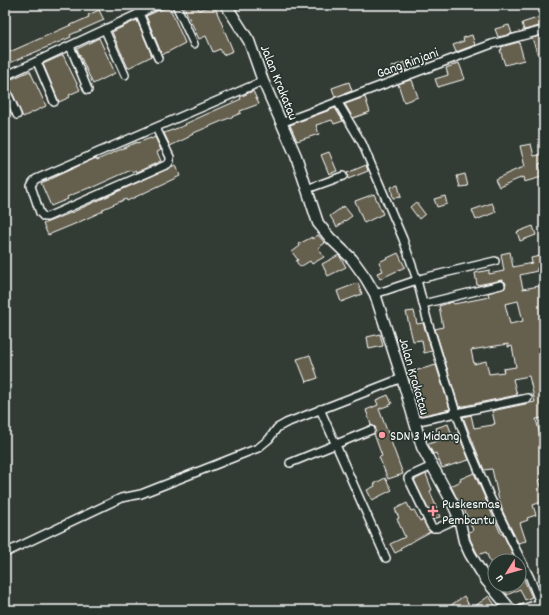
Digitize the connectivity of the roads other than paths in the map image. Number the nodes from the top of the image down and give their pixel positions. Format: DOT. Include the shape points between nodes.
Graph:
graph roads {
  1 [pos="157,5"];
  2 [pos="176,5"];
  3 [pos="226,5"];
  4 [pos="139,13"];
  5 [pos="104,30"];
  6 [pos="544,30"];
  7 [pos="194,44"];
  8 [pos="70,46"];
  9 [pos="158,58"];
  10 [pos="37,62"];
  11 [pos="125,75"];
  12 [pos="5,76"];
  13 [pos="263,81"];
  14 [pos="5,88"];
  15 [pos="88,90"];
  16 [pos="54,102"];
  17 [pos="337,102"];
  18 [pos="17,115"];
  19 [pos="281,123"];
  20 [pos="156,128"];
  21 [pos="343,176"];
  22 [pos="307,189"];
  23 [pos="496,261"];
  24 [pos="417,280"];
  25 [pos="502,285"];
  26 [pos="375,294"];
  27 [pos="423,304"];
  28 [pos="402,378"];
  29 [pos="528,398"];
  30 [pos="320,409"];
  31 [pos="456,413"];
  32 [pos="414,422"];
  33 [pos="371,430"];
  34 [pos="337,444"];
  35 [pos="290,462"];
  36 [pos="432,466"];
  37 [pos="459,518"];
  38 [pos="5,553"];
  39 [pos="386,558"];
  40 [pos="542,602"];
  41 [pos="511,610"];
  42 [pos="519,610"];
  1 -- 4 [label="street"];
  2 -- 7 [label="street"];
  3 -- 13 [label="street, Jalan Krakatau" via="248,40"];
  4 -- 5 [label="street"];
  4 -- 9 [label="street"];
  5 -- 8 [label="street"];
  5 -- 11 [label="street"];
  6 -- 17 [label="street, Gang Rinjani" via="492,44"];
  8 -- 10 [label="street"];
  8 -- 15 [label="street"];
  10 -- 12 [label="street"];
  10 -- 16 [label="street"];
  13 -- 19 [label="street, Jalan Krakatau"];
  13 -- 20 [label="street"];
  14 -- 18 [label="street"];
  17 -- 19 [label="street, Gang Rinjani"];
  17 -- 24 [label="street" via="362,143 403,239"];
  19 -- 22 [label="street, Jalan Krakatau"];
  20 -- 20 [label="street" via="36,179 31,186 42,215 48,217 168,164 170,157"];
  21 -- 22 [label="street"];
  22 -- 26 [label="street, Jalan Krakatau" via="318,222 352,259"];
  23 -- 24 [label="street"];
  24 -- 26 [label="street"];
  24 -- 27 [label="street"];
  25 -- 27 [label="street"];
  26 -- 28 [label="street, Jalan Krakatau"];
  27 -- 31 [label="street"];
  28 -- 30 [label="street"];
  28 -- 32 [label="street, Jalan Krakatau"];
  29 -- 31 [label="street"];
  30 -- 34 [label="street"];
  30 -- 38 [label="street" via="280,426 266,443 258,448 141,494 125,497"];
  31 -- 32 [label="street"];
  31 -- 40 [label="street" via="490,497"];
  32 -- 36 [label="street, Jalan Krakatau"];
  33 -- 34 [label="street"];
  34 -- 35 [label="street"];
  34 -- 39 [label="street"];
  36 -- 37 [label="street, Jalan Krakatau"];
  36 -- 37 [label="street" via="408,478 431,526 435,529"];
  37 -- 41 [label="street, Jalan Krakatau" via="464,541 478,569"];
  40 -- 42 [label="street"];
}
